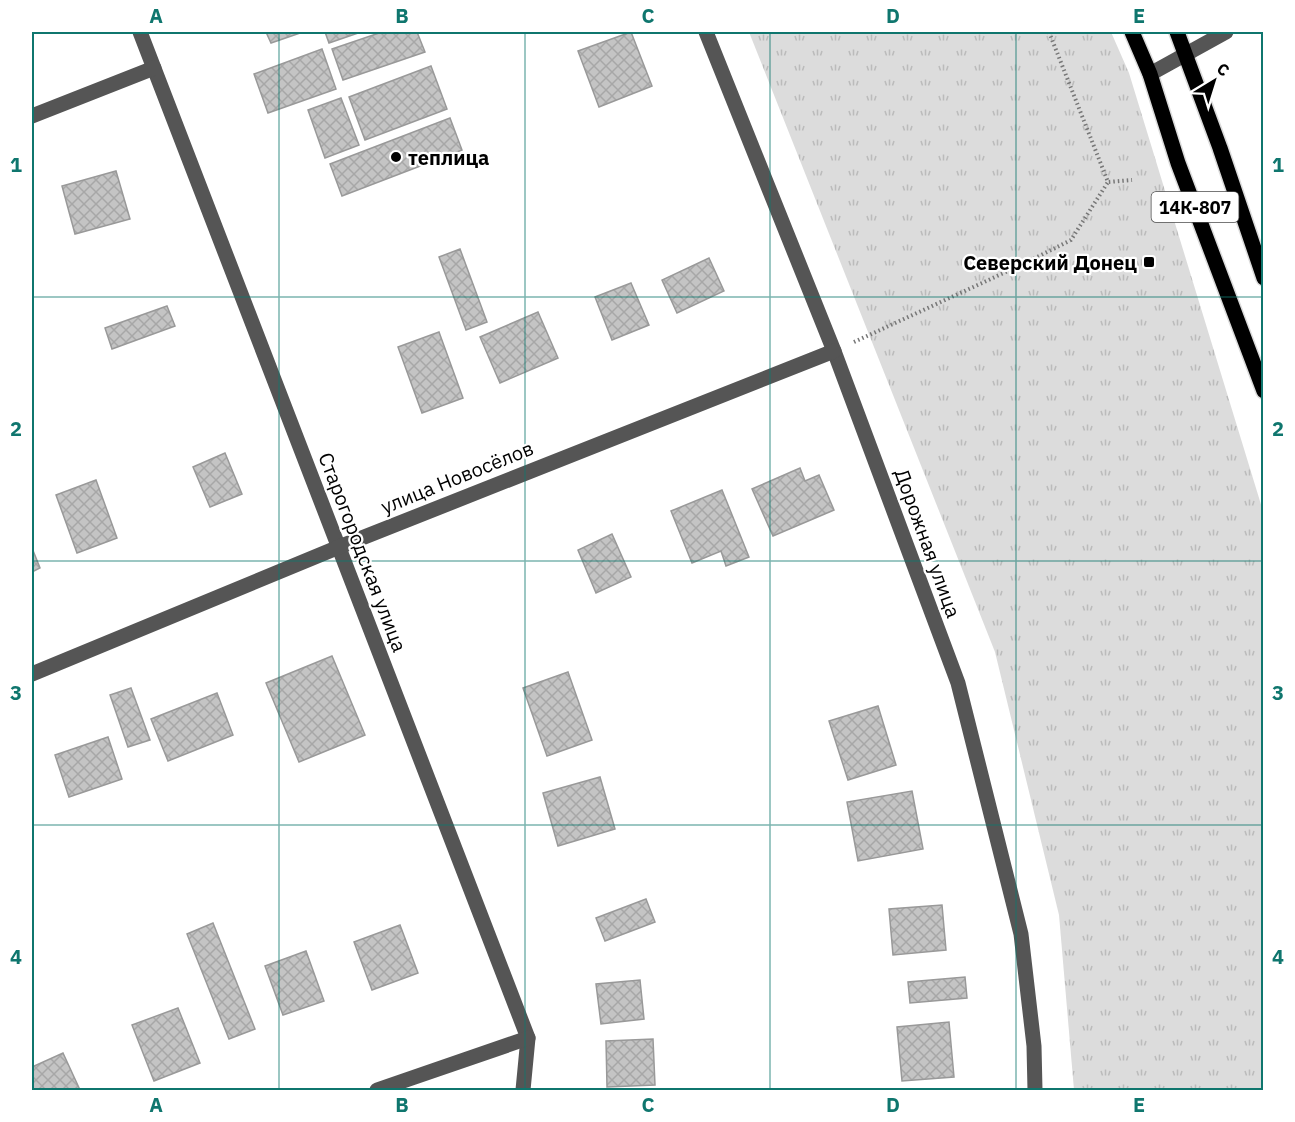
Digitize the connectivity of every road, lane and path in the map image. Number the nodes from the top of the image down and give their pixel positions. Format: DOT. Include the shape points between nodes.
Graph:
graph roads {
  1 [pos="140,32"];
  2 [pos="706,32"];
  3 [pos="1049,32"];
  4 [pos="1132,32"];
  5 [pos="1177,32"];
  6 [pos="1226,32"];
  7 [pos="1186,55"];
  8 [pos="154,68"];
  9 [pos="1150,74"];
  10 [pos="32,117"];
  11 [pos="1132,180"];
  12 [pos="1108,182"];
  13 [pos="1263,278"];
  14 [pos="834,351"];
  15 [pos="1262,386"];
  16 [pos="339,547"];
  17 [pos="32,674"];
  18 [pos="528,1038"];
  19 [pos="377,1090"];
  20 [pos="524,1090"];
  21 [pos="1035,1090"];
  1 -- 8 [label="street, Старогородская улица"];
  2 -- 14 [label="street, Дорожная улица"];
  3 -- 12 [label="path"];
  4 -- 9 [label="main road, 14К-807"];
  5 -- 7 [label="main road, 14К-807"];
  6 -- 7 [label="street"];
  7 -- 9 [label="street"];
  7 -- 13 [label="main road, 14К-807"];
  8 -- 10 [label="street"];
  8 -- 16 [label="street, Старогородская улица"];
  9 -- 15 [label="main road, 14К-807" via="1178,163"];
  11 -- 12 [label="path"];
  12 -- 14 [label="path" via="1071,240"];
  14 -- 16 [label="street, улица Новосёлов"];
  14 -- 21 [label="street, Дорожная улица" via="958,683 1021,934 1035,1046"];
  16 -- 17 [label="street, улица Новосёлов"];
  16 -- 18 [label="street, Старогородская улица"];
  18 -- 19 [label="street"];
  18 -- 20 [label="street, Старогородская улица"];
}
